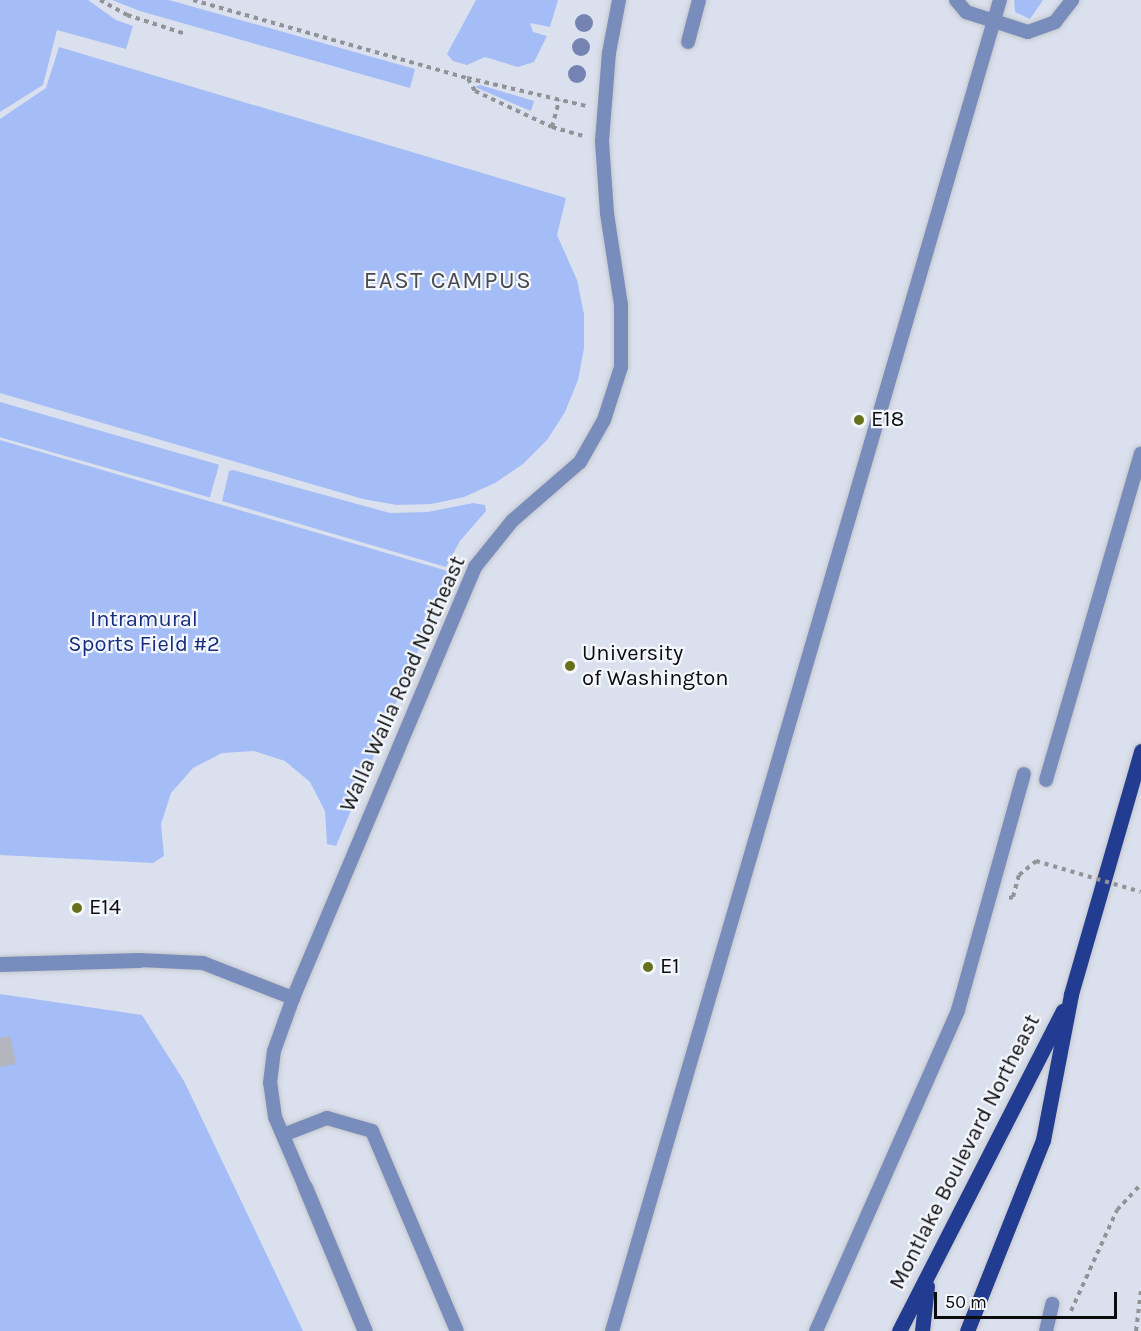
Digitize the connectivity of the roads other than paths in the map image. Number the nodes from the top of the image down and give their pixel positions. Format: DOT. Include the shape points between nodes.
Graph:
graph roads {
  1 [pos="619,0"];
  2 [pos="699,0"];
  3 [pos="956,0"];
  4 [pos="1000,0"];
  5 [pos="1072,0"];
  6 [pos="994,21"];
  7 [pos="688,42"];
  8 [pos="1141,454"];
  9 [pos="1141,751"];
  10 [pos="1024,774"];
  11 [pos="1046,780"];
  12 [pos="139,960"];
  13 [pos="0,964"];
  14 [pos="1071,994"];
  15 [pos="293,998"];
  16 [pos="283,1135"];
  17 [pos="305,1187"];
  18 [pos="927,1280"];
  19 [pos="1052,1304"];
  20 [pos="967,1330"];
  21 [pos="365,1331"];
  22 [pos="457,1331"];
  23 [pos="612,1331"];
  24 [pos="816,1331"];
  25 [pos="899,1331"];
  26 [pos="922,1331"];
  27 [pos="1046,1331"];
  1 -- 15 [label="lane, Walla Walla Road Northeast" via="603,111 607,213 621,305 621,368 610,401 580,462 512,521 475,567"];
  2 -- 7 [label="lane"];
  3 -- 6 [label="lane" via="966,12"];
  4 -- 6 [label="lane"];
  5 -- 6 [label="lane" via="1055,22 1028,32"];
  6 -- 23 [label="lane"];
  8 -- 11 [label="lane"];
  9 -- 14 [label="main road, Montlake Boulevard Northeast"];
  10 -- 24 [label="lane" via="958,1010"];
  12 -- 13 [label="street"];
  12 -- 15 [label="lane" via="203,963"];
  14 -- 18 [label="main road, Montlake Boulevard Northeast"];
  14 -- 20 [label="main road, Montlake Boulevard Northeast" via="1043,1140"];
  15 -- 16 [label="lane, Walla Walla Road Northeast" via="270,1070 272,1102"];
  16 -- 17 [label="lane, Walla Walla Road Northeast"];
  16 -- 22 [label="lane" via="327,1118 372,1131"];
  17 -- 21 [label="street, Walla Walla Road Northeast"];
  18 -- 25 [label="main road, Montlake Boulevard Northeast"];
  18 -- 26 [label="main road"];
  19 -- 27 [label="lane"];
}
